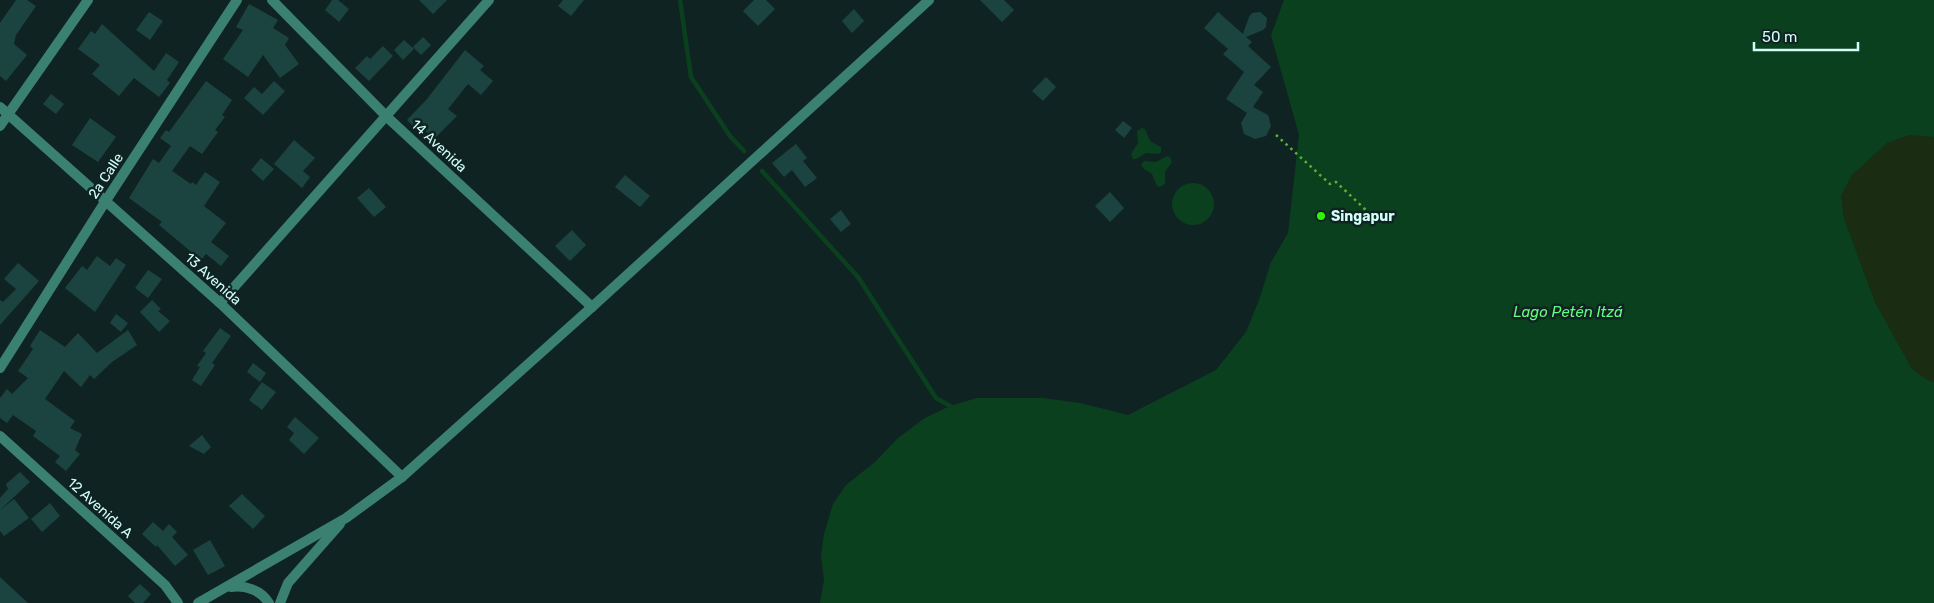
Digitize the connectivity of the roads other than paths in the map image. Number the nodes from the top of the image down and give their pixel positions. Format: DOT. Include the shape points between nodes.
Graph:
graph roads {
  1 [pos="88,0"];
  2 [pos="237,0"];
  3 [pos="272,0"];
  4 [pos="489,0"];
  5 [pos="929,0"];
  6 [pos="4,111"];
  7 [pos="387,117"];
  8 [pos="0,126"];
  9 [pos="105,202"];
  10 [pos="220,304"];
  11 [pos="592,307"];
  12 [pos="0,368"];
  13 [pos="0,436"];
  14 [pos="402,477"];
  15 [pos="346,518"];
  16 [pos="224,588"];
  17 [pos="178,603"];
  18 [pos="198,603"];
  19 [pos="269,603"];
  20 [pos="280,603"];
  1 -- 6 [label="street"];
  2 -- 9 [label="street, 2a Calle"];
  3 -- 7 [label="street, 14 Avenida"];
  4 -- 7 [label="street"];
  5 -- 11 [label="street"];
  6 -- 8 [label="street"];
  6 -- 9 [label="street, 13 Avenida"];
  7 -- 10 [label="street"];
  7 -- 11 [label="street, 14 Avenida"];
  9 -- 10 [label="street, 13 Avenida"];
  9 -- 12 [label="street, 2a Calle"];
  10 -- 14 [label="street, 13 Avenida"];
  11 -- 14 [label="street"];
  13 -- 17 [label="street, 12 Avenida A" via="165,585"];
  14 -- 15 [label="street"];
  15 -- 16 [label="street"];
  15 -- 20 [label="street" via="288,583"];
  16 -- 18 [label="street"];
  16 -- 19 [label="street" via="248,588"];
}
